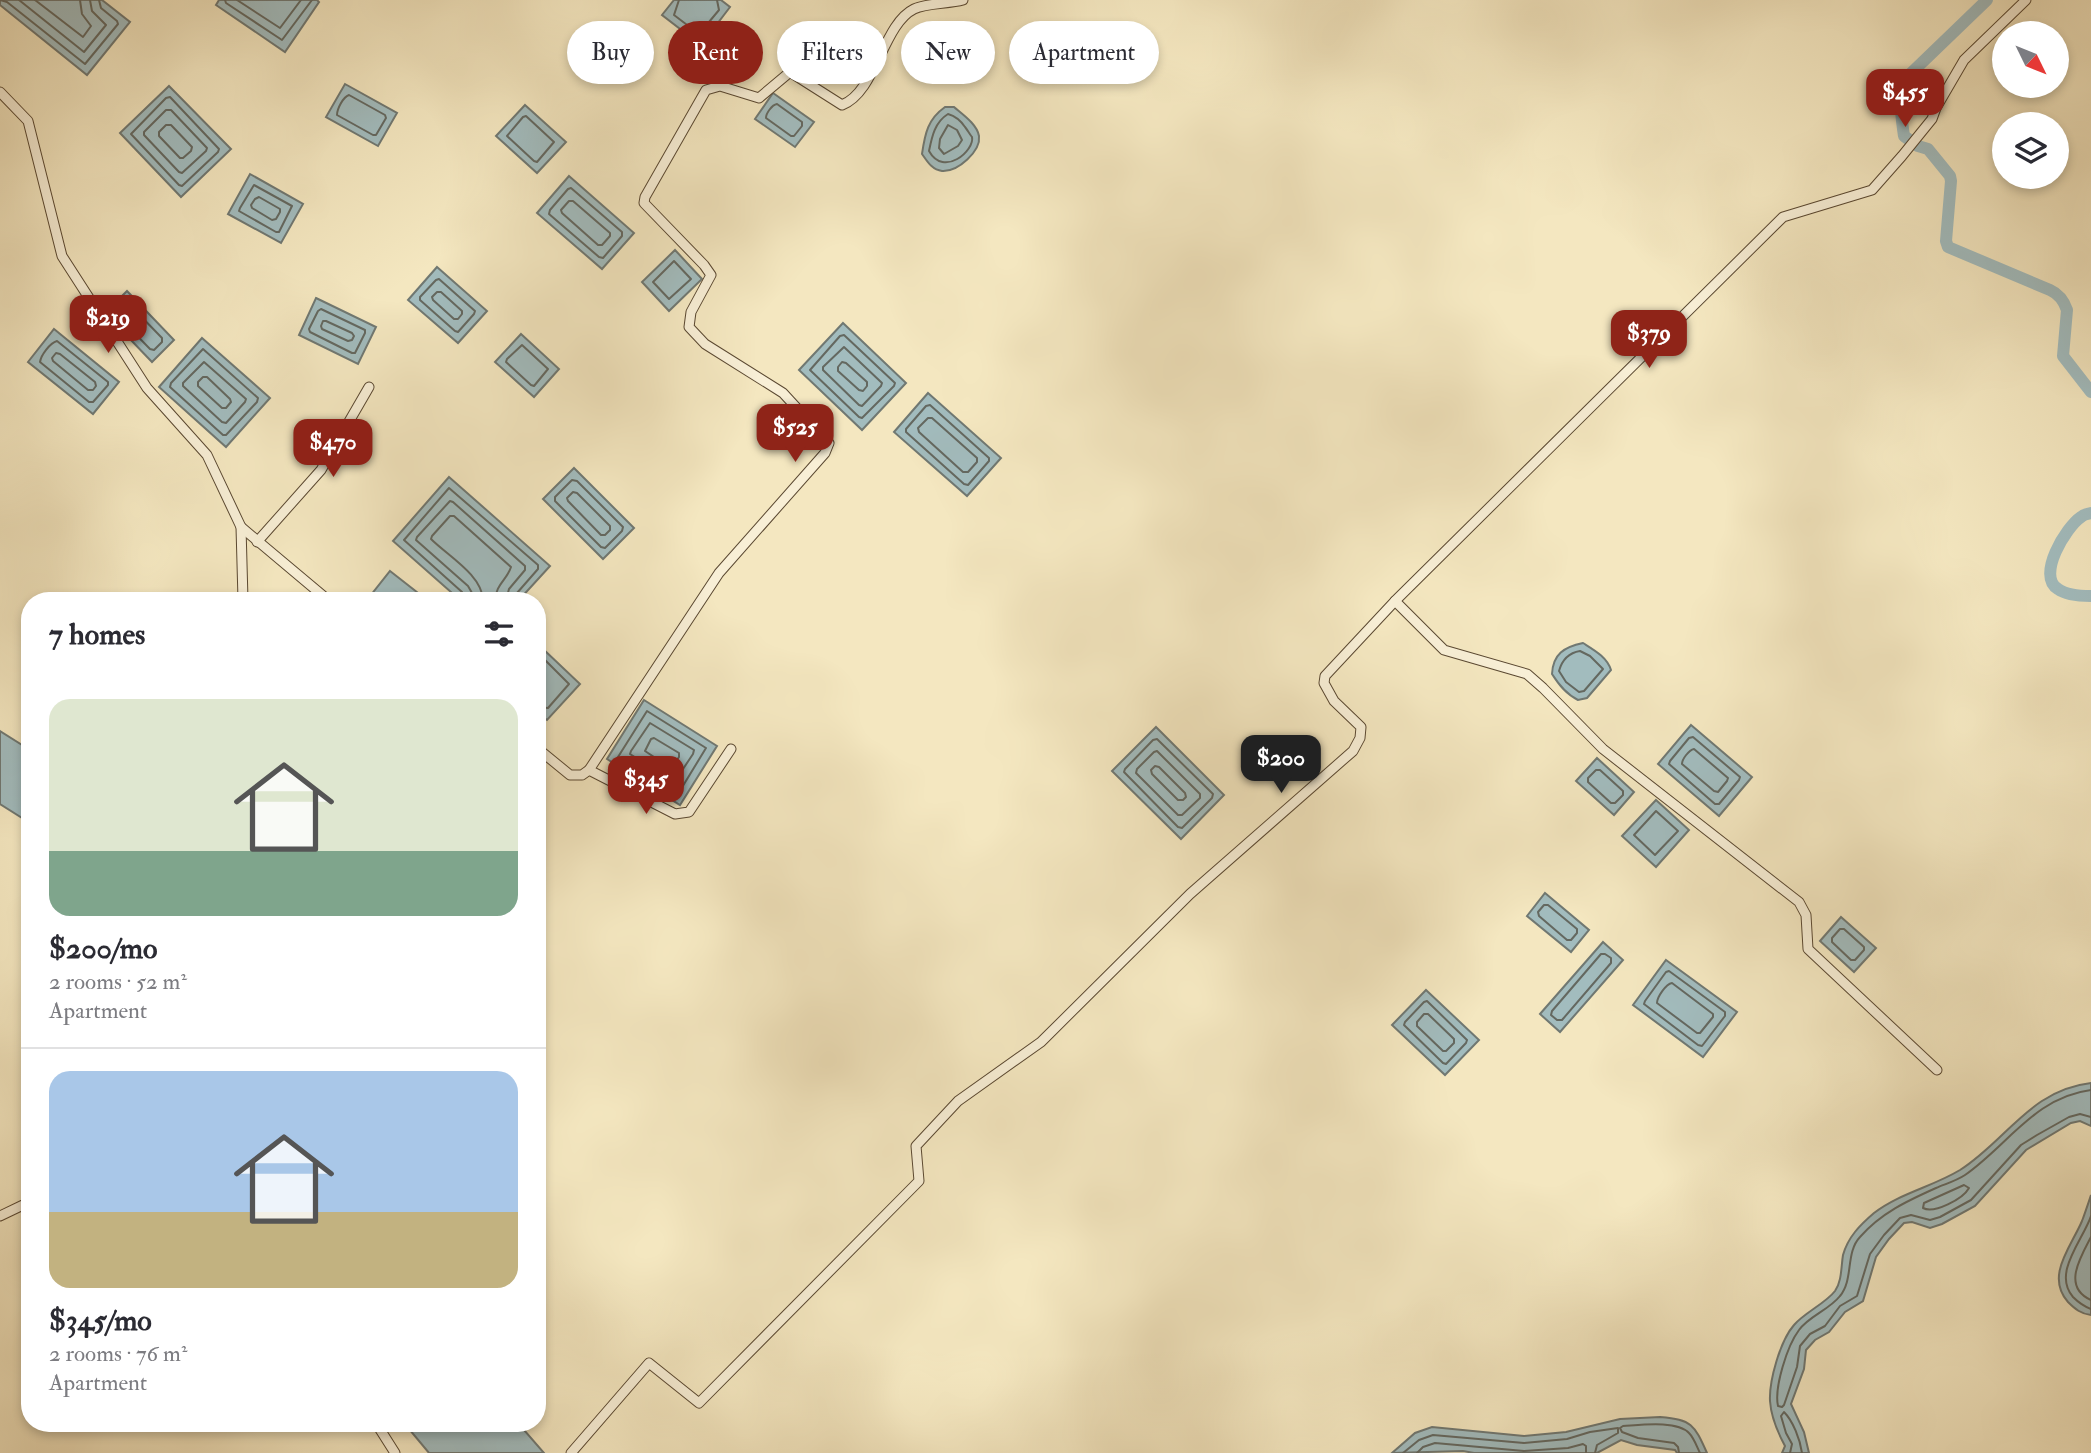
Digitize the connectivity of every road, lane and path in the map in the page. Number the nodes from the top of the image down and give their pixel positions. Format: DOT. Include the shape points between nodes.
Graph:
graph roads {
  1 [pos="963,0"];
  2 [pos="2026,0"];
  3 [pos="0,92"];
  4 [pos="369,387"];
  5 [pos="240,527"];
  6 [pos="257,542"];
  7 [pos="243,592"];
  8 [pos="318,592"];
  9 [pos="1395,601"];
  10 [pos="732,749"];
  11 [pos="546,755"];
  12 [pos="589,770"];
  13 [pos="1937,1070"];
  14 [pos="21,1206"];
  15 [pos="0,1216"];
  16 [pos="382,1432"];
  17 [pos="395,1453"];
  18 [pos="571,1453"];
  1 -- 12 [label="street" via="914,9 898,22 870,76 849,102 834,101 790,72 759,98 720,86 706,90 645,197 644,203 711,275 691,312 689,327 705,344 783,394 829,443 719,573"];
  2 -- 9 [label="street" via="1964,60 1931,120 1872,190 1783,217"];
  3 -- 5 [label="street" via="28,121 62,256 147,388 207,455"];
  4 -- 6 [label="street" via="321,470"];
  5 -- 6 [label="street"];
  5 -- 7 [label="street"];
  6 -- 8 [label="street"];
  9 -- 13 [label="street" via="1444,650 1527,674 1603,748 1799,902 1806,915 1808,949"];
  9 -- 18 [label="street" via="1325,676 1334,701 1361,727 1353,751 1190,894 1041,1042 958,1101 916,1146 919,1181 699,1403 649,1363"];
  10 -- 12 [label="street" via="689,812 675,814"];
  11 -- 12 [label="street" via="570,775"];
  14 -- 15 [label="street"];
  16 -- 17 [label="street"];
}
